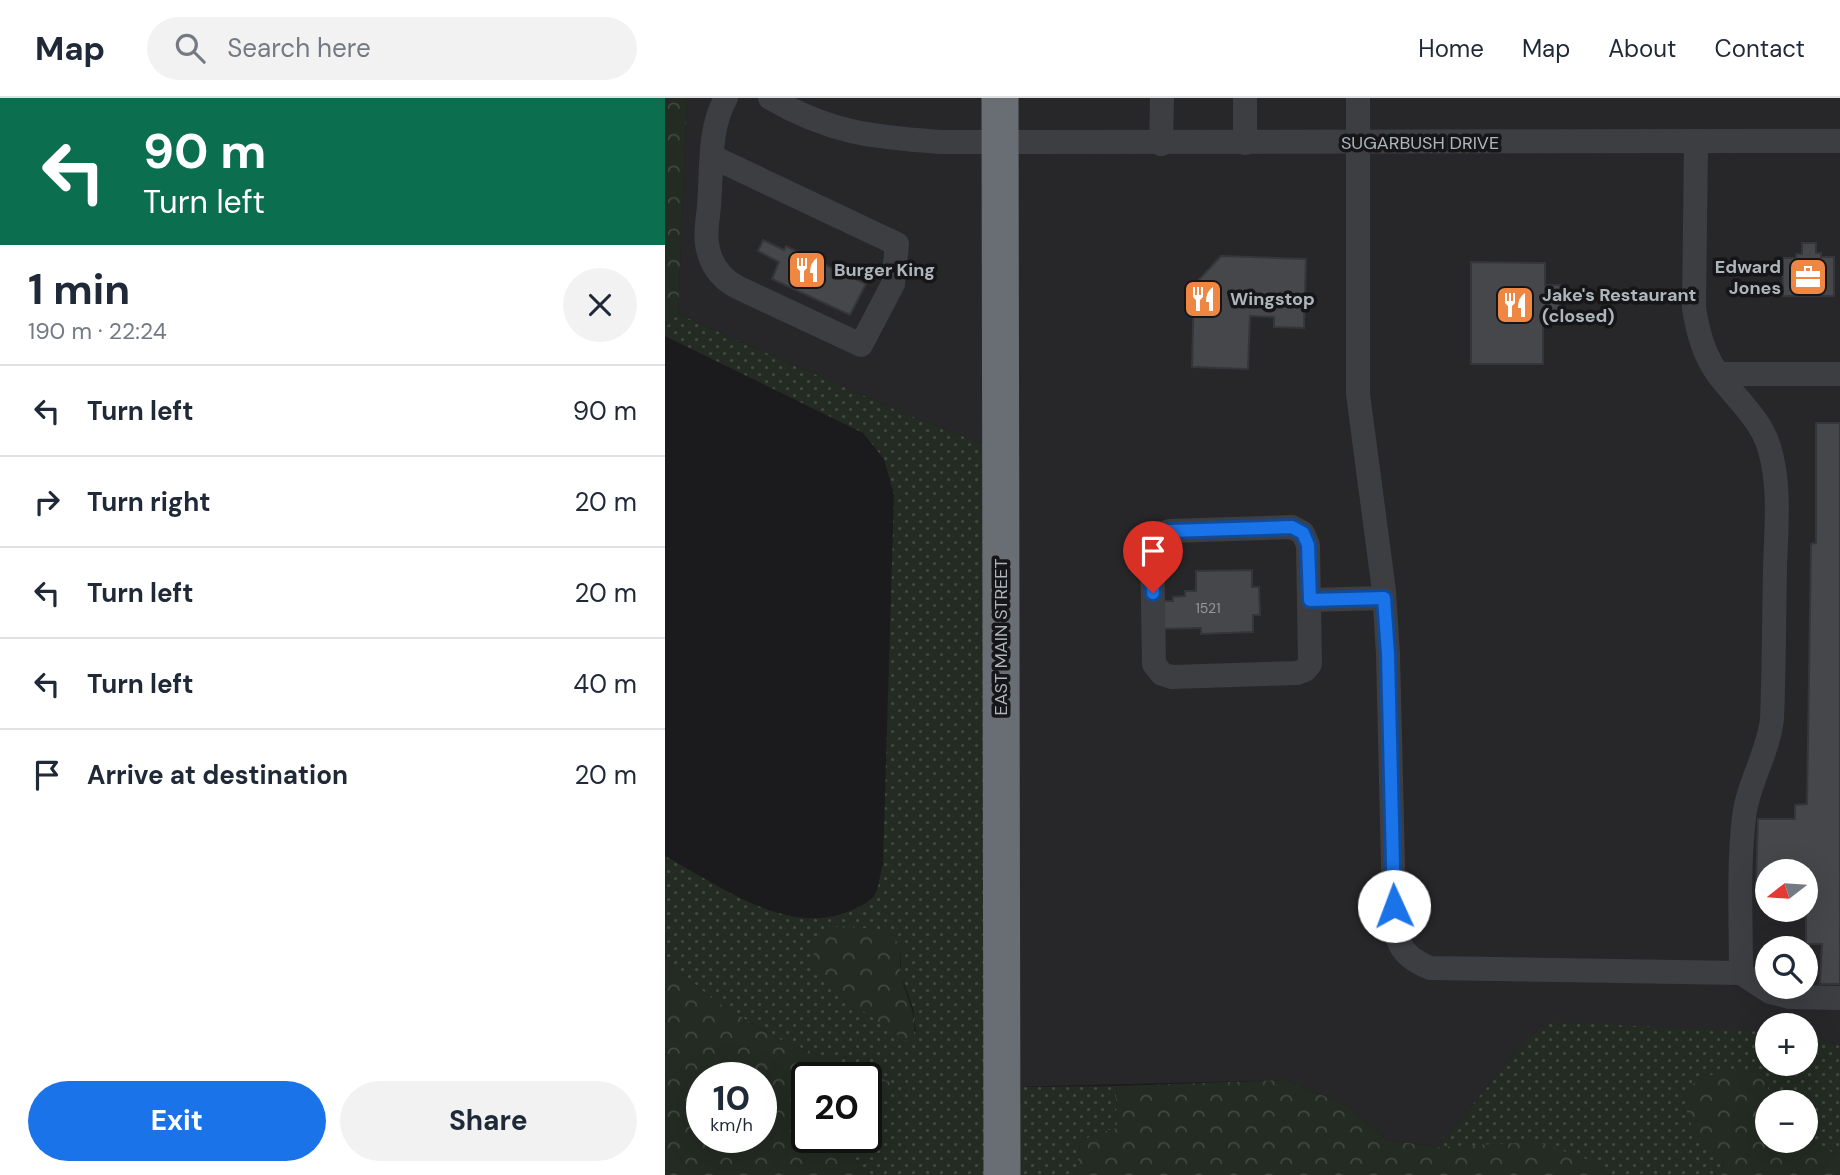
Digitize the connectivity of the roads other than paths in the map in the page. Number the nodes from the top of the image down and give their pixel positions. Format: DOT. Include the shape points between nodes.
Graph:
graph roads {
  1 [pos="726,98"];
  2 [pos="770,98"];
  3 [pos="1000,98"];
  4 [pos="1162,98"];
  5 [pos="1245,98"];
  6 [pos="1358,98"];
  7 [pos="1840,141"];
  8 [pos="1000,142"];
  9 [pos="1696,142"];
  10 [pos="1245,143"];
  11 [pos="1358,143"];
  12 [pos="1161,144"];
  13 [pos="713,157"];
  14 [pos="1718,374"];
  15 [pos="1840,374"];
  16 [pos="1384,598"];
  17 [pos="1310,600"];
  18 [pos="1741,973"];
  19 [pos="1840,998"];
  20 [pos="1001,1165"];
  1 -- 13 [label="street"];
  2 -- 8 [label="street, SUGARBUSH DRIVE" via="837,129 908,140"];
  3 -- 8 [label="highway, EAST MAIN STREET"];
  4 -- 12 [label="street"];
  5 -- 10 [label="street"];
  6 -- 11 [label="street"];
  7 -- 9 [label="street, SUGARBUSH DRIVE"];
  8 -- 12 [label="street, SUGARBUSH DRIVE"];
  8 -- 20 [label="highway, EAST MAIN STREET"];
  9 -- 11 [label="street, SUGARBUSH DRIVE"];
  9 -- 14 [label="street" via="1694,308 1698,334"];
  10 -- 11 [label="street, SUGARBUSH DRIVE"];
  10 -- 12 [label="street, SUGARBUSH DRIVE"];
  11 -- 16 [label="street" via="1359,394"];
  13 -- 13 [label="street" via="707,243 725,281 861,345 893,284 897,244"];
  14 -- 15 [label="street"];
  14 -- 18 [label="street" via="1760,426 1769,445 1776,503 1772,719 1770,739 1744,816"];
  16 -- 17 [label="street"];
  16 -- 18 [label="street" via="1396,936 1411,960 1430,968"];
  17 -- 17 [label="street" via="1308,545 1303,533 1292,527 1158,535 1151,545 1154,664 1162,674 1173,677 1305,670 1310,664"];
  18 -- 19 [label="street" via="1769,992"];
}
